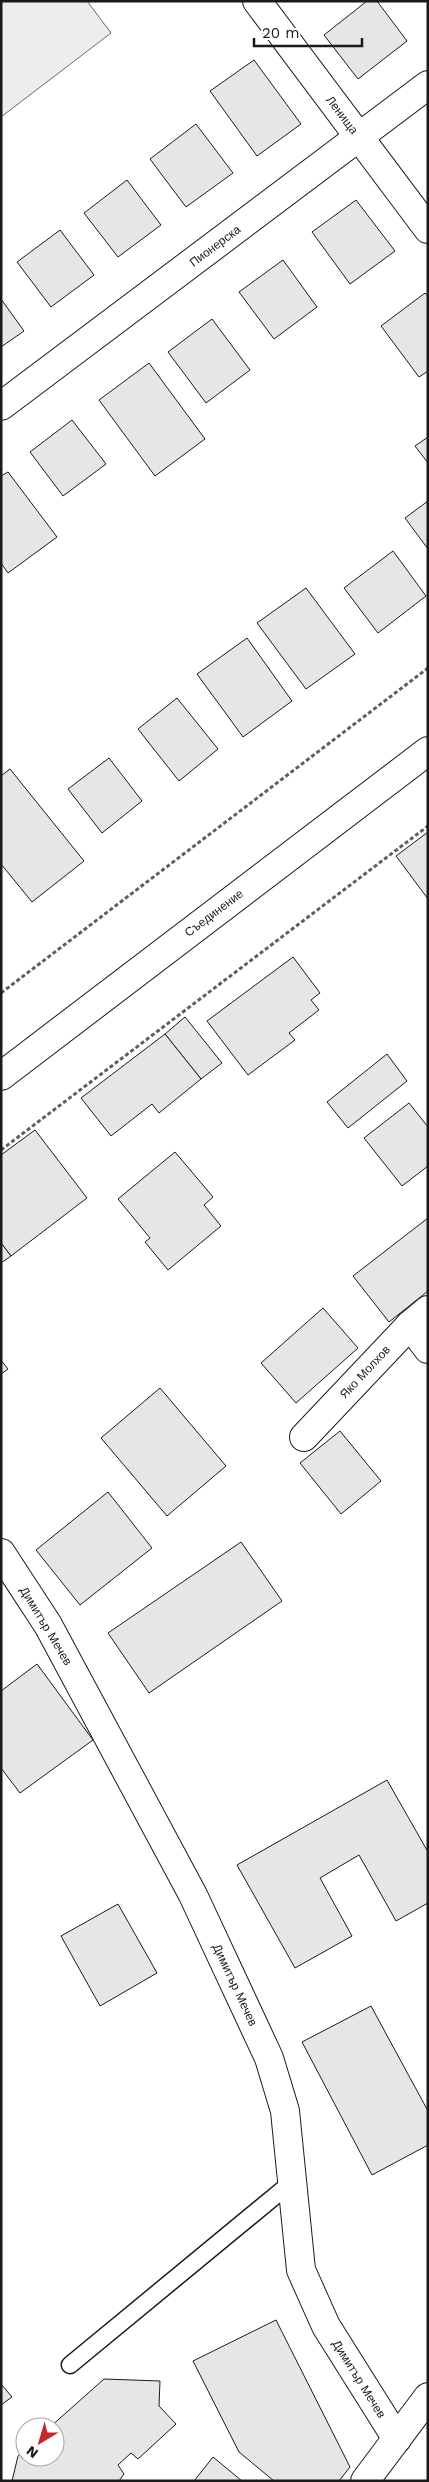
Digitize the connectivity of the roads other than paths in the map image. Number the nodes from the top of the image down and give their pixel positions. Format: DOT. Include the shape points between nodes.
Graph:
graph roads {
  1 [pos="257,1"];
  2 [pos="428,85"];
  3 [pos="359,137"];
  4 [pos="428,229"];
  5 [pos="1,406"];
  6 [pos="428,751"];
  7 [pos="1,1076"];
  8 [pos="419,1317"];
  9 [pos="428,1349"];
  10 [pos="304,1437"];
  11 [pos="1,1553"];
  12 [pos="292,2182"];
  13 [pos="70,2365"];
  14 [pos="428,2397"];
  15 [pos="397,2439"];
  16 [pos="365,2481"];
  1 -- 3 [label="street, Ленища"];
  2 -- 3 [label="street, Пионерска"];
  3 -- 4 [label="street, Ленища"];
  3 -- 5 [label="street, Пионерска"];
  6 -- 7 [label="street, Съединение"];
  8 -- 9 [label="street"];
  8 -- 10 [label="street, Яко Молхов"];
  11 -- 12 [label="street, Димитър Мечев" via="48,1624 193,1895 269,2058 285,2111"];
  12 -- 13 [label="lane"];
  12 -- 15 [label="street, Димитър Мечев" via="301,2270 326,2326"];
  14 -- 15 [label="street"];
  15 -- 16 [label="street"];
}
